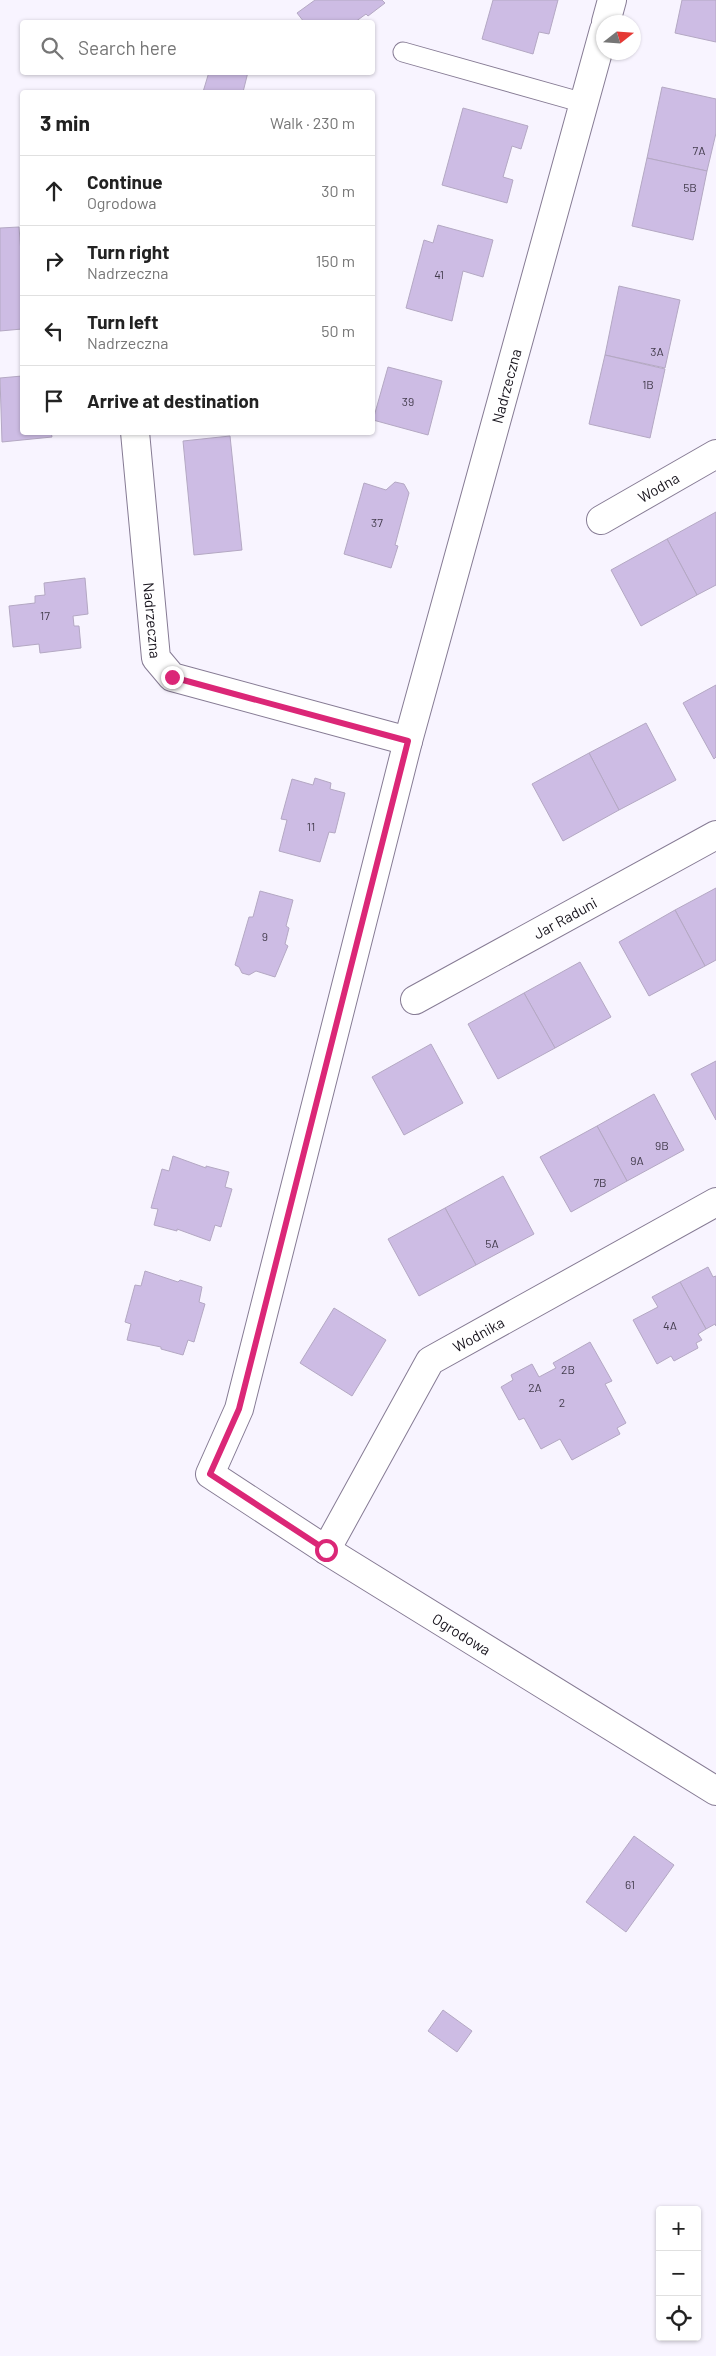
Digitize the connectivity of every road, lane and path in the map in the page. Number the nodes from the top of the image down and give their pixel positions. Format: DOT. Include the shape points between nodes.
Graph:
graph roads {
  1 [pos="612,0"];
  2 [pos="608,15"];
  3 [pos="403,52"];
  4 [pos="596,59"];
  5 [pos="584,103"];
  6 [pos="135,435"];
  7 [pos="716,454"];
  8 [pos="601,520"];
  9 [pos="408,741"];
  10 [pos="716,835"];
  11 [pos="415,1000"];
  12 [pos="716,1202"];
  13 [pos="210,1474"];
  14 [pos="326,1550"];
  15 [pos="716,1791"];
  1 -- 2 [label="street"];
  3 -- 5 [label="lane"];
  4 -- 5 [label="street, Nadrzeczna"];
  5 -- 9 [label="street, Nadrzeczna"];
  6 -- 9 [label="street, Nadrzeczna" via="156,658 172,677"];
  7 -- 8 [label="street, Wodna"];
  9 -- 13 [label="street, Nadrzeczna" via="239,1409"];
  10 -- 11 [label="street, Jar Raduni"];
  12 -- 14 [label="street, Wodnika" via="430,1361"];
  13 -- 14 [label="street, Ogrodowa"];
  14 -- 15 [label="street, Ogrodowa"];
}
